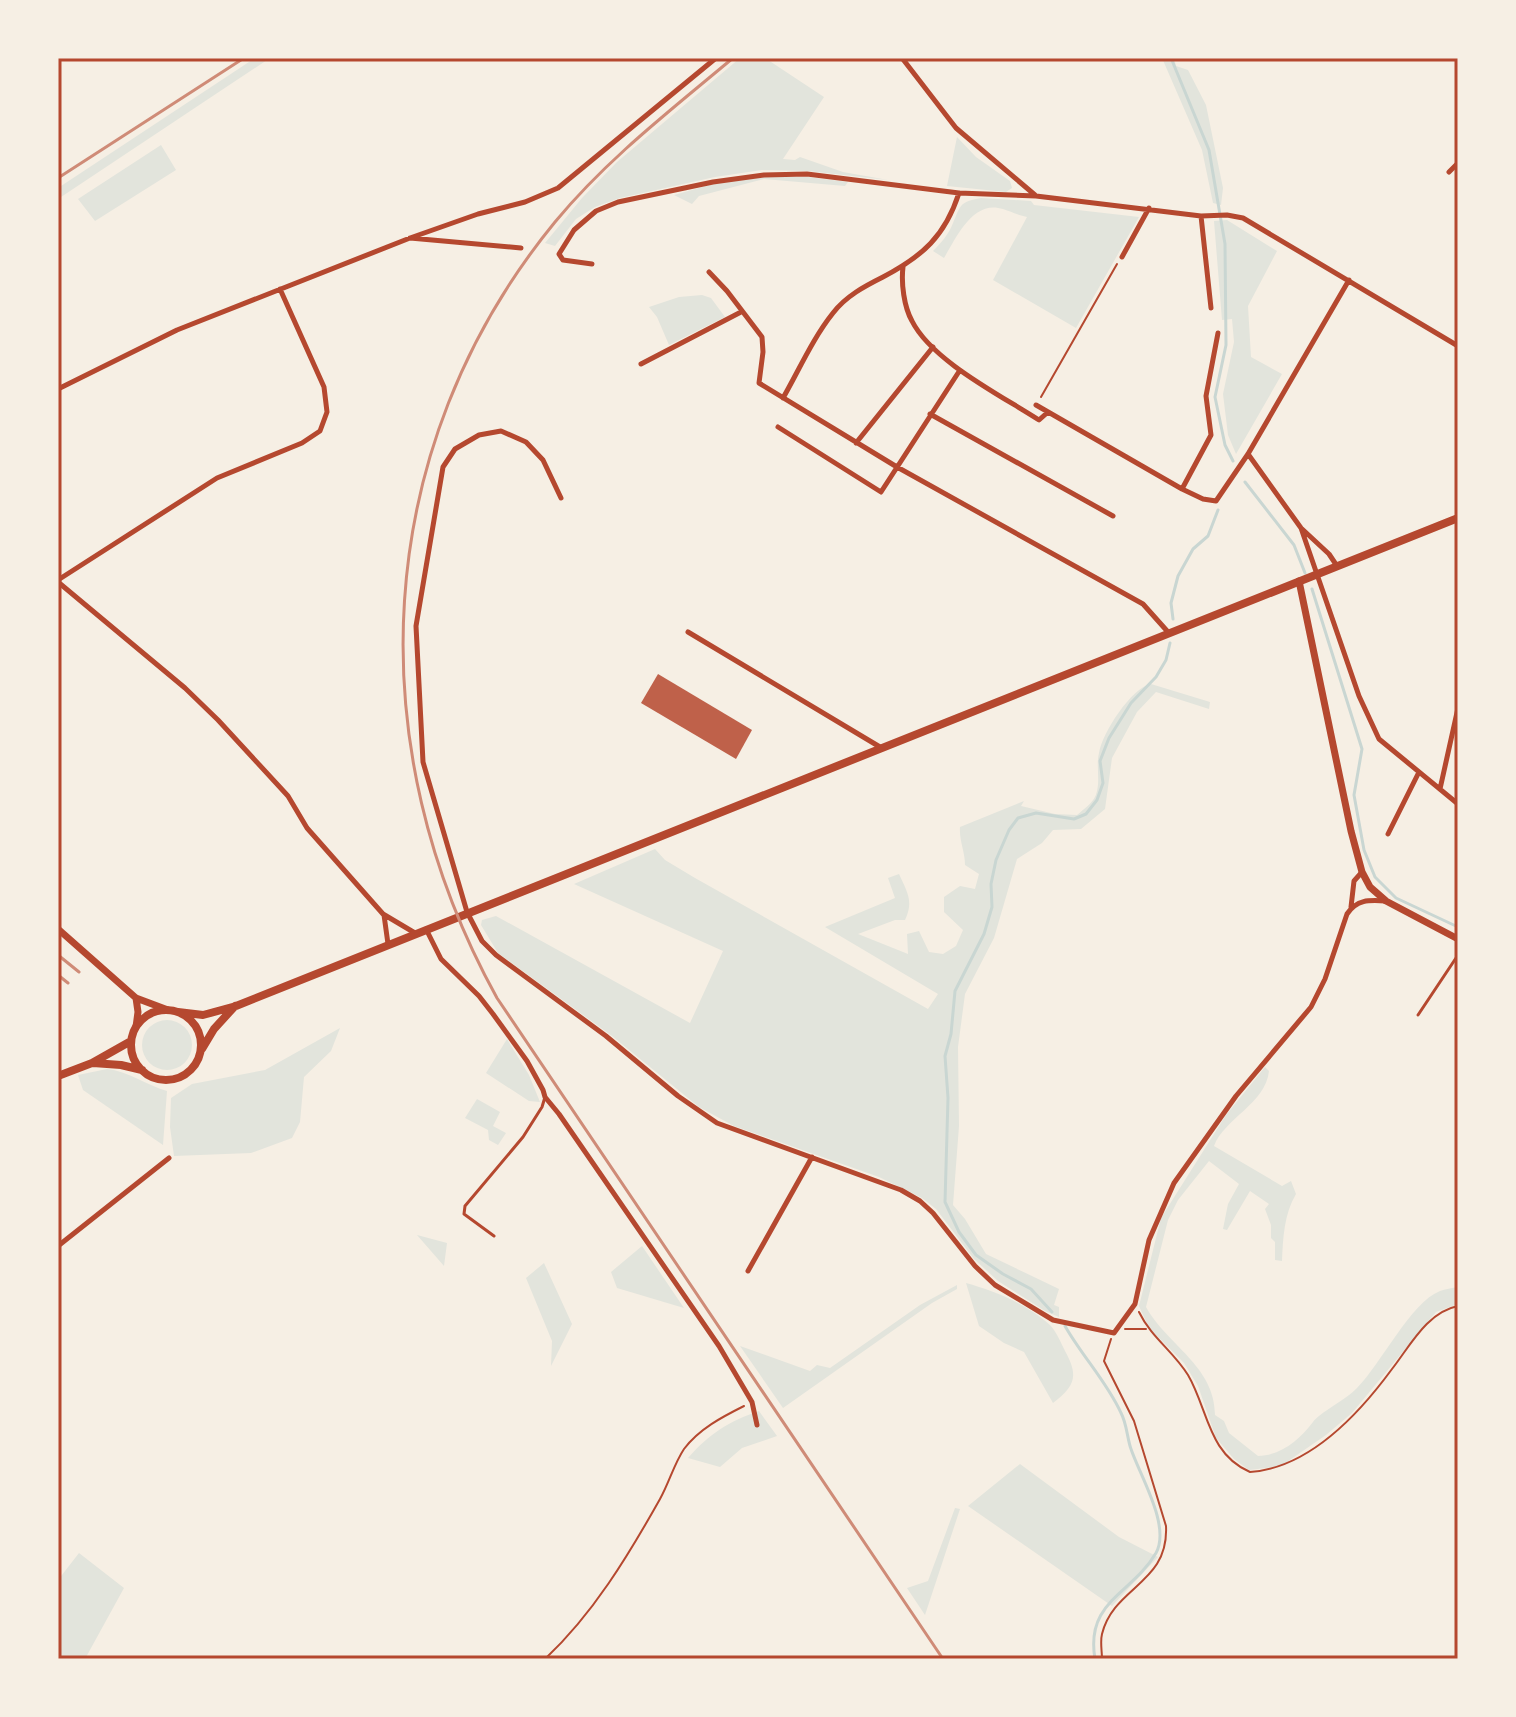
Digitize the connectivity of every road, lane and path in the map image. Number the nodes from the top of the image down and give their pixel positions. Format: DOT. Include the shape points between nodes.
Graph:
graph roads {
  1 [pos="716,58"];
  2 [pos="902,58"];
  3 [pos="1458,163"];
  4 [pos="1449,172"];
  5 [pos="959,193"];
  6 [pos="1036,196"];
  7 [pos="1149,208"];
  8 [pos="1201,216"];
  9 [pos="410,238"];
  10 [pos="521,248"];
  11 [pos="1122,257"];
  12 [pos="592,264"];
  13 [pos="903,266"];
  14 [pos="709,272"];
  15 [pos="1349,280"];
  16 [pos="280,289"];
  17 [pos="1211,308"];
  18 [pos="741,312"];
  19 [pos="1218,333"];
  20 [pos="1458,346"];
  21 [pos="933,347"];
  22 [pos="641,364"];
  23 [pos="960,370"];
  24 [pos="58,389"];
  25 [pos="783,398"];
  26 [pos="1036,405"];
  27 [pos="1048,412"];
  28 [pos="930,414"];
  29 [pos="778,427"];
  30 [pos="856,443"];
  31 [pos="1248,454"];
  32 [pos="897,467"];
  33 [pos="1182,489"];
  34 [pos="561,498"];
  35 [pos="1113,516"];
  36 [pos="1458,518"];
  37 [pos="1301,528"];
  38 [pos="1337,566"];
  39 [pos="1317,574"];
  40 [pos="58,581"];
  41 [pos="1299,581"];
  42 [pos="688,632"];
  43 [pos="1168,632"];
  44 [pos="1458,708"];
  45 [pos="880,747"];
  46 [pos="1419,772"];
  47 [pos="1440,790"];
  48 [pos="1458,804"];
  49 [pos="1388,834"];
  50 [pos="1362,872"];
  51 [pos="1386,901"];
  52 [pos="1351,907"];
  53 [pos="467,912"];
  54 [pos="383,914"];
  55 [pos="426,928"];
  56 [pos="58,929"];
  57 [pos="415,933"];
  58 [pos="1458,939"];
  59 [pos="388,944"];
  60 [pos="1458,955"];
  61 [pos="136,998"];
  62 [pos="236,1006"];
  63 [pos="173,1011"];
  64 [pos="1418,1015"];
  65 [pos="136,1027"];
  66 [pos="131,1041"];
  67 [pos="200,1052"];
  68 [pos="92,1063"];
  69 [pos="142,1070"];
  70 [pos="58,1076"];
  71 [pos="545,1097"];
  72 [pos="812,1157"];
  73 [pos="169,1158"];
  74 [pos="494,1236"];
  75 [pos="58,1246"];
  76 [pos="748,1271"];
  77 [pos="1135,1304"];
  78 [pos="1458,1306"];
  79 [pos="1147,1330"];
  80 [pos="1114,1333"];
  81 [pos="752,1402"];
  82 [pos="757,1425"];
  83 [pos="545,1659"];
  84 [pos="1102,1659"];
  1 -- 9 [label="street" via="558,188"];
  2 -- 6 [label="street" via="956,128"];
  3 -- 4 [label="street"];
  5 -- 6 [label="street"];
  5 -- 12 [label="street" via="807,174 713,182 596,211 574,230 559,254 563,260"];
  5 -- 13 [label="street" via="940,236"];
  6 -- 7 [label="street"];
  7 -- 8 [label="street"];
  7 -- 11 [label="street"];
  8 -- 15 [label="street" via="1243,218"];
  8 -- 17 [label="street"];
  9 -- 10 [label="street"];
  9 -- 16 [label="street"];
  11 -- 26 [label="path"];
  13 -- 21 [label="street" via="911,321"];
  13 -- 25 [label="street" via="859,290 834,312"];
  14 -- 18 [label="street"];
  15 -- 20 [label="street"];
  15 -- 31 [label="street"];
  16 -- 24 [label="street" via="177,330"];
  16 -- 40 [label="street" via="324,387 327,412 320,431 217,478"];
  18 -- 22 [label="street"];
  18 -- 25 [label="street" via="762,337 759,383"];
  19 -- 33 [label="street" via="1206,396 1211,435"];
  21 -- 23 [label="street"];
  21 -- 30 [label="street"];
  23 -- 27 [label="street" via="1039,420"];
  23 -- 28 [label="street"];
  25 -- 30 [label="street"];
  26 -- 27 [label="street"];
  27 -- 33 [label="street"];
  28 -- 32 [label="street"];
  28 -- 35 [label="street"];
  29 -- 32 [label="street" via="881,492"];
  30 -- 32 [label="street"];
  31 -- 33 [label="street" via="1216,501"];
  31 -- 37 [label="street"];
  32 -- 43 [label="street" via="1143,604"];
  34 -- 53 [label="street" via="543,460 526,442 501,431 479,435 455,449 443,467 416,626 418,693 423,762"];
  36 -- 38 [label="main road"];
  37 -- 38 [label="street"];
  37 -- 39 [label="street"];
  38 -- 39 [label="main road"];
  39 -- 41 [label="main road"];
  39 -- 46 [label="street" via="1379,739"];
  40 -- 54 [label="street" via="185,688 250,751 307,828"];
  41 -- 43 [label="main road"];
  41 -- 50 [label="street"];
  42 -- 45 [label="street"];
  43 -- 45 [label="main road"];
  44 -- 47 [label="street"];
  45 -- 53 [label="main road"];
  46 -- 47 [label="street"];
  46 -- 49 [label="street"];
  47 -- 48 [label="street"];
  50 -- 51 [label="street"];
  50 -- 52 [label="street" via="1354,881"];
  51 -- 52 [label="street"];
  51 -- 58 [label="street"];
  52 -- 77 [label="street" via="1311,1007 1236,1096 1174,1183 1149,1240"];
  53 -- 55 [label="main road"];
  53 -- 72 [label="street" via="496,955 702,1113"];
  54 -- 57 [label="street"];
  54 -- 59 [label="street"];
  55 -- 57 [label="main road"];
  55 -- 71 [label="street" via="441,959 479,996"];
  56 -- 61 [label="street"];
  57 -- 59 [label="main road"];
  59 -- 62 [label="main road"];
  60 -- 64 [label="lane"];
  61 -- 63 [label="street"];
  61 -- 65 [label="street"];
  62 -- 63 [label="main road" via="203,1015"];
  62 -- 67 [label="main road"];
  63 -- 65 [label="main road" via="151,1014"];
  63 -- 67 [label="main road" via="197,1028"];
  65 -- 66 [label="main road"];
  66 -- 68 [label="main road"];
  66 -- 69 [label="main road"];
  67 -- 69 [label="main road" via="189,1071 173,1079 157,1079"];
  68 -- 69 [label="main road"];
  68 -- 70 [label="main road"];
  71 -- 74 [label="lane" via="523,1137 465,1206 464,1214"];
  71 -- 81 [label="street" via="719,1346"];
  72 -- 76 [label="street"];
  72 -- 80 [label="street" via="883,1181 920,1201 995,1285 1044,1316"];
  73 -- 75 [label="street"];
  77 -- 79 [label="path"];
  77 -- 80 [label="street"];
  78 -- 79 [label="path" via="1437,1313 1347,1421 1314,1448 1263,1471 1241,1468 1214,1441 1188,1375"];
  79 -- 80 [label="path"];
  80 -- 84 [label="path" via="1104,1361 1134,1421 1167,1541 1156,1569 1108,1620"];
  81 -- 82 [label="street"];
  81 -- 83 [label="path" via="717,1420 683,1450 635,1544 593,1606"];
}
